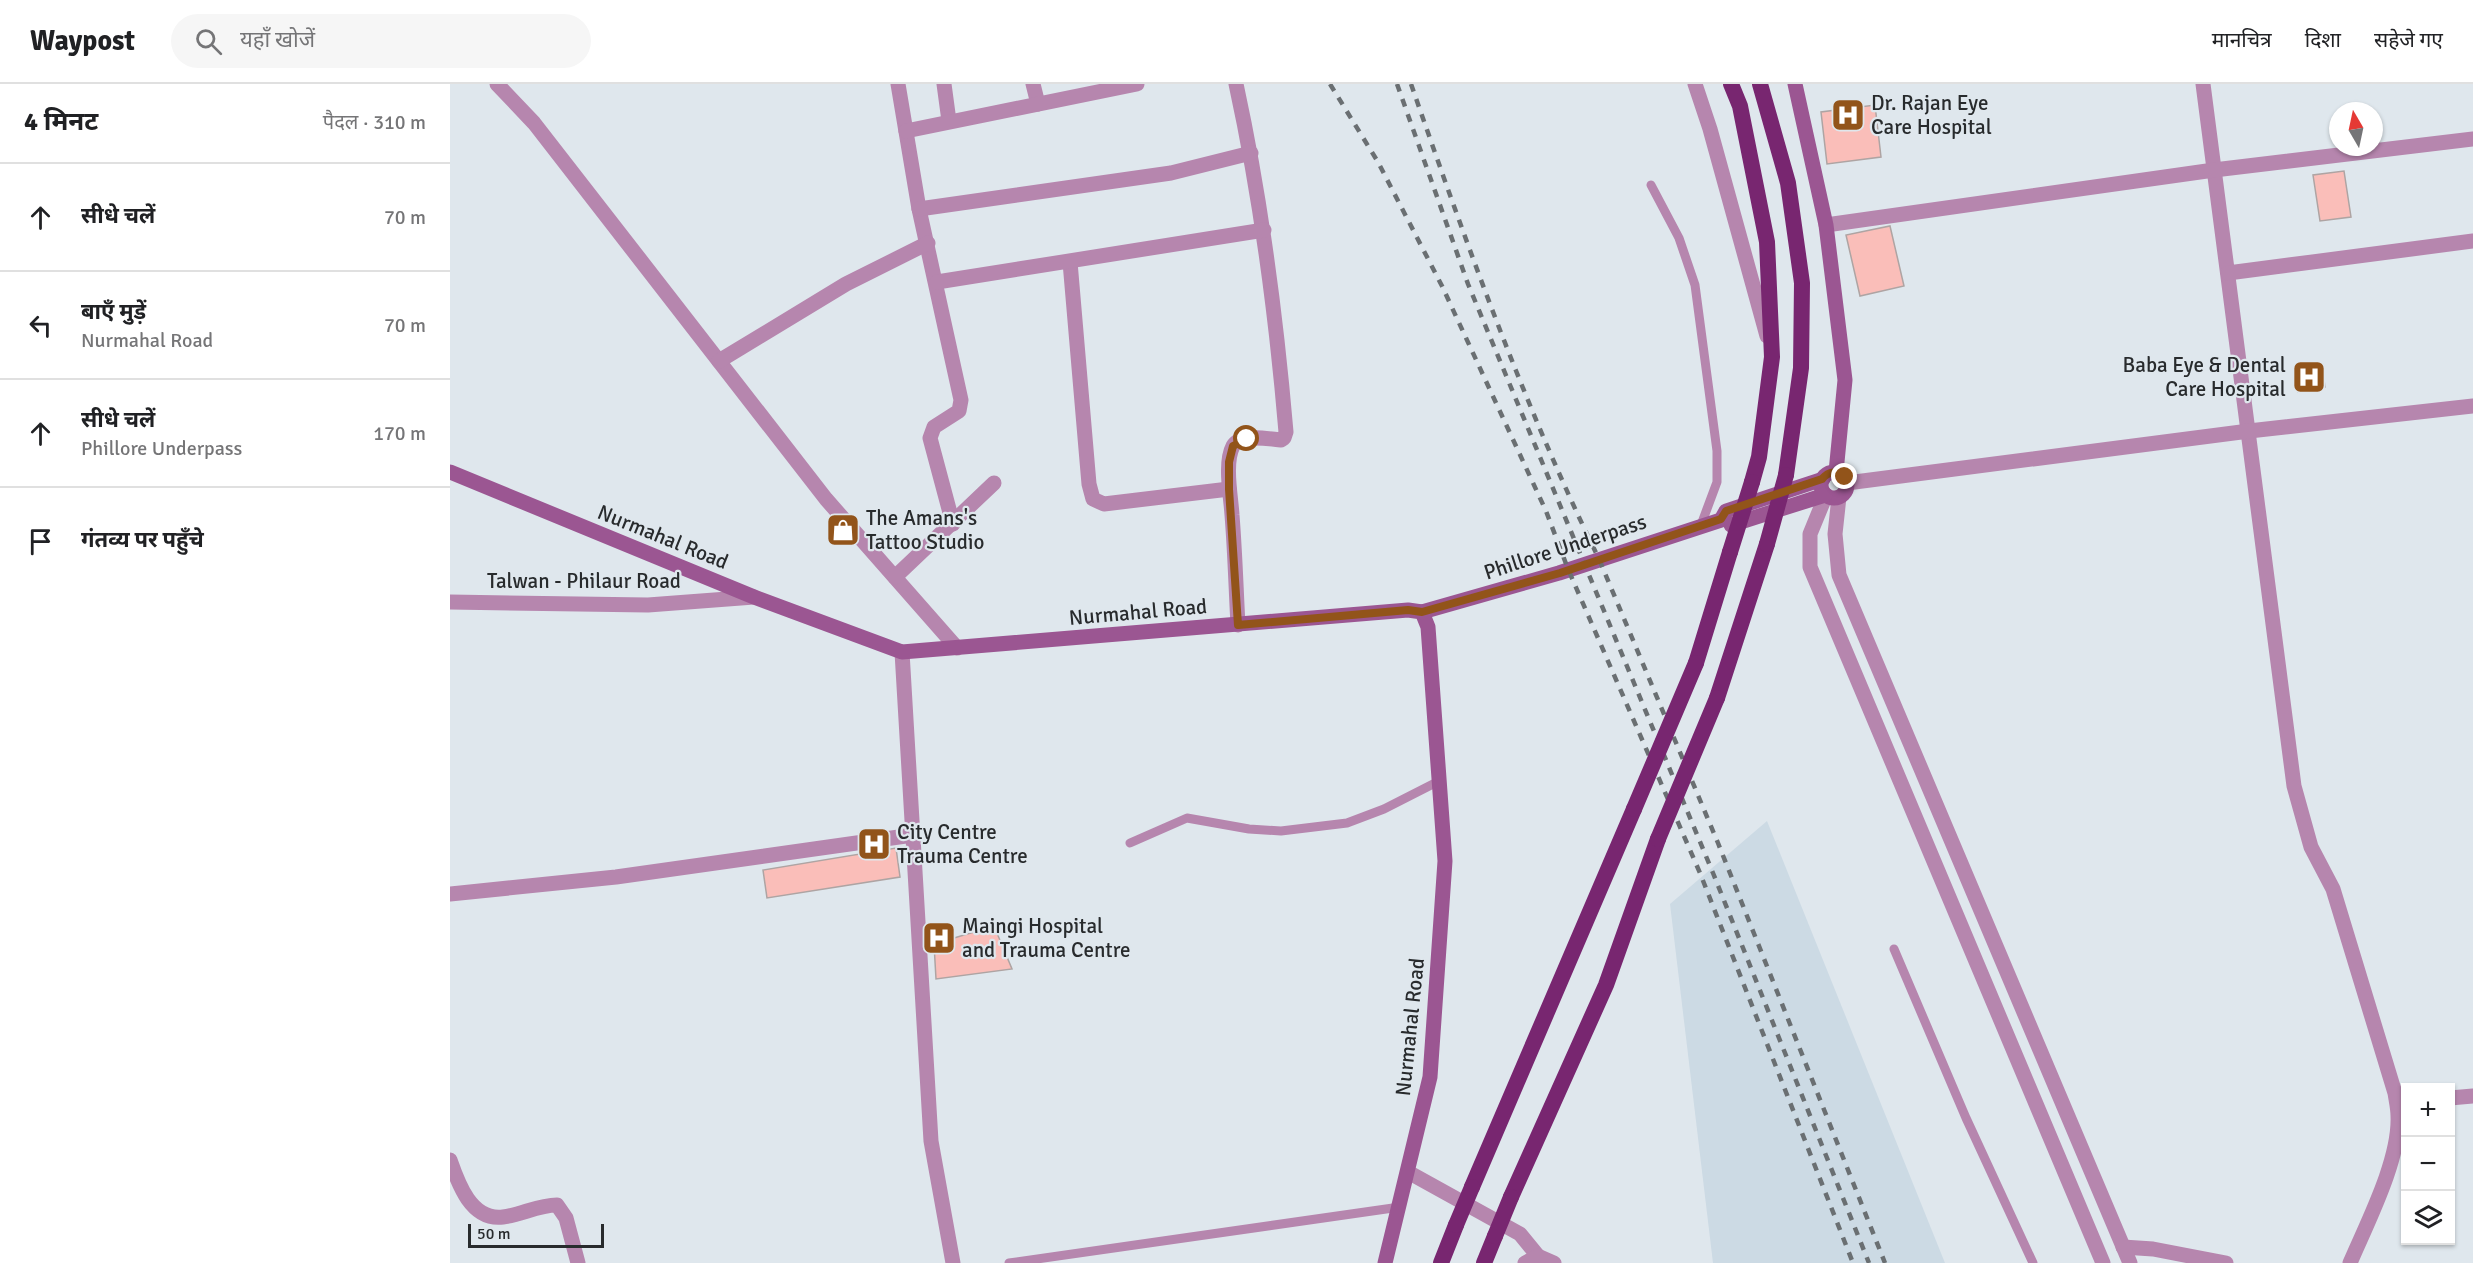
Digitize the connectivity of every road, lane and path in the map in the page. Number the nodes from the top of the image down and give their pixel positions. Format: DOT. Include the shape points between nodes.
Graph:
graph roads {
  1 [pos="497,84"];
  2 [pos="898,84"];
  3 [pos="944,84"];
  4 [pos="1033,84"];
  5 [pos="1137,84"];
  6 [pos="1236,84"];
  7 [pos="1695,84"];
  8 [pos="1731,84"];
  9 [pos="1760,84"];
  10 [pos="1795,84"];
  11 [pos="2203,84"];
  12 [pos="1038,104"];
  13 [pos="949,121"];
  14 [pos="906,131"];
  15 [pos="2473,139"];
  16 [pos="1251,153"];
  17 [pos="2214,170"];
  18 [pos="1651,185"];
  19 [pos="920,209"];
  20 [pos="1826,225"];
  21 [pos="1264,230"];
  22 [pos="2473,241"];
  23 [pos="928,243"];
  24 [pos="1070,262"];
  25 [pos="2228,273"];
  26 [pos="937,282"];
  27 [pos="1772,357"];
  28 [pos="720,362"];
  29 [pos="2473,406"];
  30 [pos="2249,431"];
  31 [pos="450,472"];
  32 [pos="1835,478"];
  33 [pos="994,483"];
  34 [pos="1229,489"];
  35 [pos="1830,495"];
  36 [pos="1721,519"];
  37 [pos="952,524"];
  38 [pos="1701,525"];
  39 [pos="895,577"];
  40 [pos="754,597"];
  41 [pos="450,602"];
  42 [pos="1422,612"];
  43 [pos="1238,625"];
  44 [pos="957,648"];
  45 [pos="902,652"];
  46 [pos="1439,781"];
  47 [pos="913,835"];
  48 [pos="1130,843"];
  49 [pos="450,894"];
  50 [pos="1894,949"];
  51 [pos="2400,1094"];
  52 [pos="2473,1096"];
  53 [pos="2455,1098"];
  54 [pos="450,1160"];
  55 [pos="1408,1172"];
  56 [pos="1400,1207"];
  57 [pos="2123,1247"];
  58 [pos="1532,1259"];
  59 [pos="578,1263"];
  60 [pos="953,1263"];
  61 [pos="1009,1263"];
  62 [pos="1385,1263"];
  63 [pos="1441,1263"];
  64 [pos="1484,1263"];
  65 [pos="1554,1263"];
  66 [pos="2033,1263"];
  67 [pos="2103,1263"];
  68 [pos="2130,1263"];
  69 [pos="2226,1263"];
  70 [pos="2350,1263"];
  1 -- 28 [label="street" via="534,123"];
  2 -- 14 [label="street"];
  3 -- 13 [label="street"];
  4 -- 12 [label="street"];
  5 -- 12 [label="street"];
  6 -- 16 [label="street"];
  7 -- 27 [label="street"];
  8 -- 27 [label="highway" via="1740,106 1767,242"];
  9 -- 64 [label="highway, bridge" via="1788,183 1802,283 1802,368 1786,475 1717,699 1658,839 1606,985"];
  10 -- 20 [label="main road"];
  11 -- 17 [label="street"];
  12 -- 13 [label="street"];
  13 -- 14 [label="street"];
  14 -- 19 [label="street"];
  15 -- 17 [label="street"];
  16 -- 19 [label="street" via="1171,173"];
  16 -- 21 [label="street"];
  17 -- 20 [label="street"];
  17 -- 25 [label="street"];
  18 -- 38 [label="lane" via="1679,238 1695,285 1717,451 1717,482"];
  19 -- 23 [label="street"];
  20 -- 32 [label="main road" via="1845,380"];
  21 -- 24 [label="street"];
  21 -- 34 [label="street" via="1279,341 1286,435 1281,440 1247,439 1233,446"];
  22 -- 25 [label="street"];
  23 -- 26 [label="street"];
  23 -- 28 [label="street" via="846,284"];
  24 -- 26 [label="street"];
  24 -- 34 [label="street" via="1093,499 1104,504"];
  25 -- 30 [label="street"];
  26 -- 37 [label="street" via="961,406 956,415 934,427 930,438"];
  27 -- 63 [label="highway, bridge" via="1759,457 1696,663"];
  28 -- 39 [label="street" via="826,499"];
  29 -- 30 [label="street"];
  30 -- 32 [label="street"];
  30 -- 51 [label="street" via="2295,793 2311,847 2332,889"];
  31 -- 40 [label="main road, Nurmahal Road"];
  32 -- 35 [label="main road" via="1821,487"];
  32 -- 35 [label="main road" via="1845,493"];
  32 -- 36 [label="main road, Phillore Underpass" via="1726,511"];
  33 -- 37 [label="street"];
  34 -- 43 [label="street"];
  35 -- 36 [label="main road, Phillore Underpass" via="1730,525"];
  35 -- 57 [label="street" via="1839,575"];
  35 -- 67 [label="street" via="1810,534 1810,567"];
  36 -- 38 [label="main road, Phillore Underpass"];
  37 -- 39 [label="street"];
  38 -- 42 [label="main road, Phillore Underpass" via="1560,573"];
  39 -- 44 [label="street"];
  40 -- 41 [label="street, Talwan - Philaur Road" via="648,605"];
  40 -- 45 [label="main road, Nurmahal Road"];
  42 -- 43 [label="main road, Nurmahal Road"];
  42 -- 46 [label="main road, Nurmahal Road" via="1428,627"];
  43 -- 44 [label="main road, Nurmahal Road"];
  44 -- 45 [label="main road, Nurmahal Road"];
  45 -- 47 [label="street"];
  46 -- 48 [label="lane" via="1347,823 1281,831 1187,818"];
  46 -- 55 [label="main road, Nurmahal Road" via="1445,861 1430,1077"];
  47 -- 49 [label="street" via="616,877"];
  47 -- 60 [label="street" via="931,1141"];
  50 -- 66 [label="lane"];
  51 -- 70 [label="street" via="2394,1146"];
  52 -- 53 [label="street"];
  54 -- 59 [label="street" via="472,1205 484,1215 501,1218 557,1205 566,1218"];
  55 -- 56 [label="main road, Nurmahal Road"];
  55 -- 58 [label="street" via="1520,1234"];
  56 -- 61 [label="lane"];
  56 -- 62 [label="main road, Nurmahal Road"];
  57 -- 68 [label="street"];
  57 -- 69 [label="street"];
  58 -- 65 [label="street"];
}
